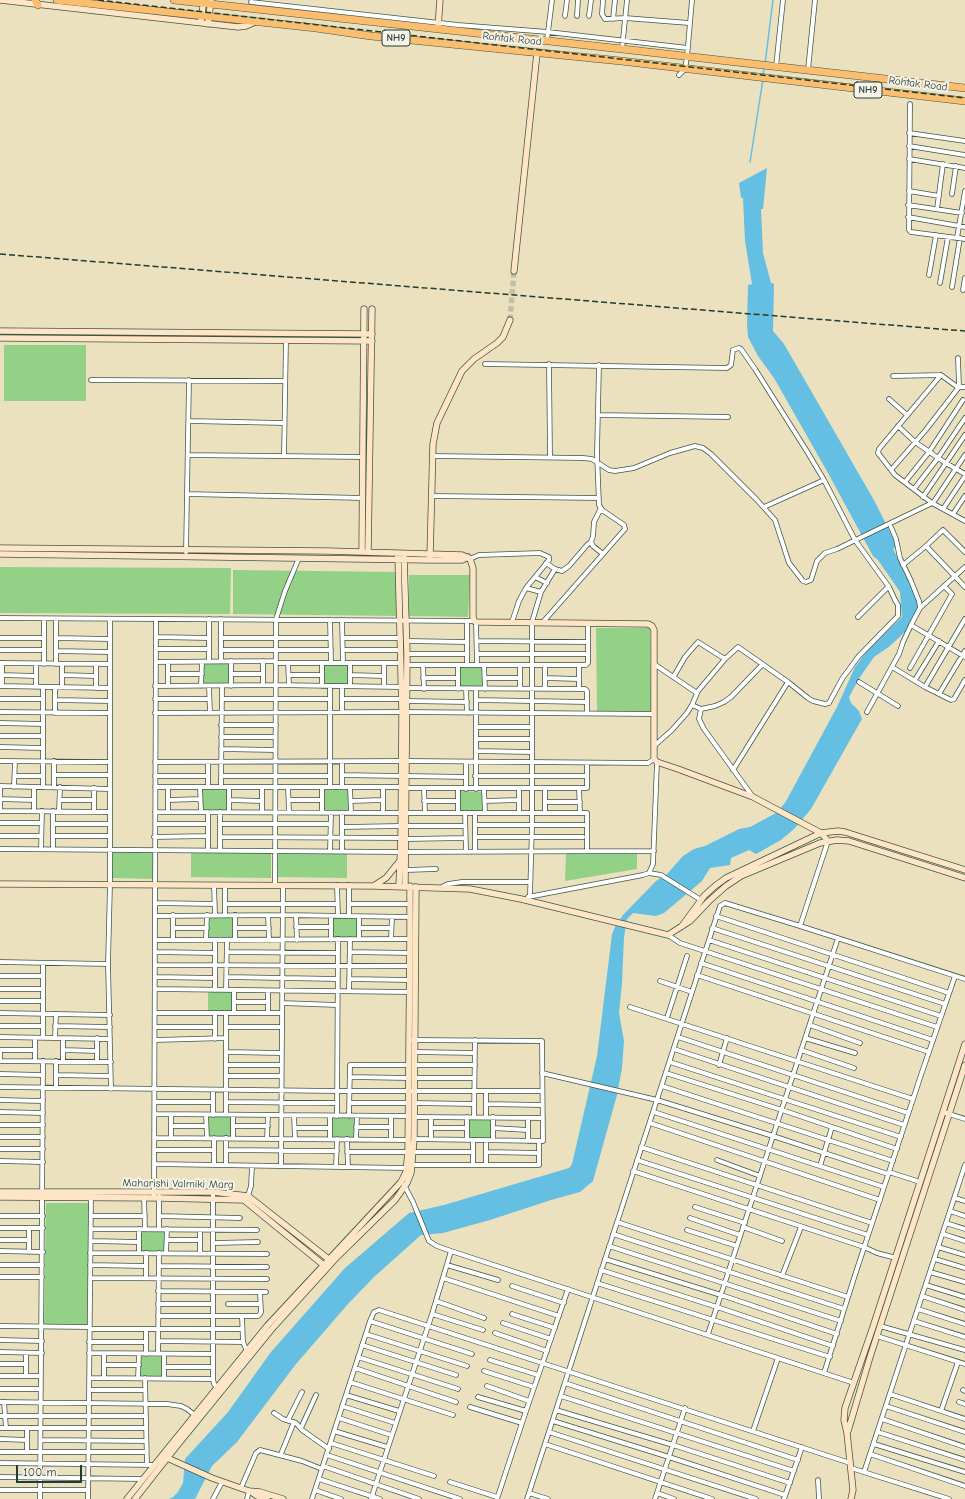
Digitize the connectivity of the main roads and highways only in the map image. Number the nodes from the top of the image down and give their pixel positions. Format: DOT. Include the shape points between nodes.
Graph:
graph roads {
  1 [pos="57,0"];
  2 [pos="174,0"];
  3 [pos="207,2"];
  4 [pos="250,3"];
  5 [pos="317,15"];
  6 [pos="316,28"];
  7 [pos="965,88"];
  8 [pos="965,101"];
  1 -- 6 [label="highway, Rohtak Road / NH9" via="204,18"];
  2 -- 3 [label="highway, Rohtak Road / NH9"];
  3 -- 4 [label="highway, Rohtak Road / NH9"];
  4 -- 5 [label="highway, Rohtak Road / NH9"];
  5 -- 6 [label="highway"];
  5 -- 7 [label="highway, Rohtak Road / NH9" via="438,26"];
  6 -- 8 [label="highway, Rohtak Road / NH9"];
}
